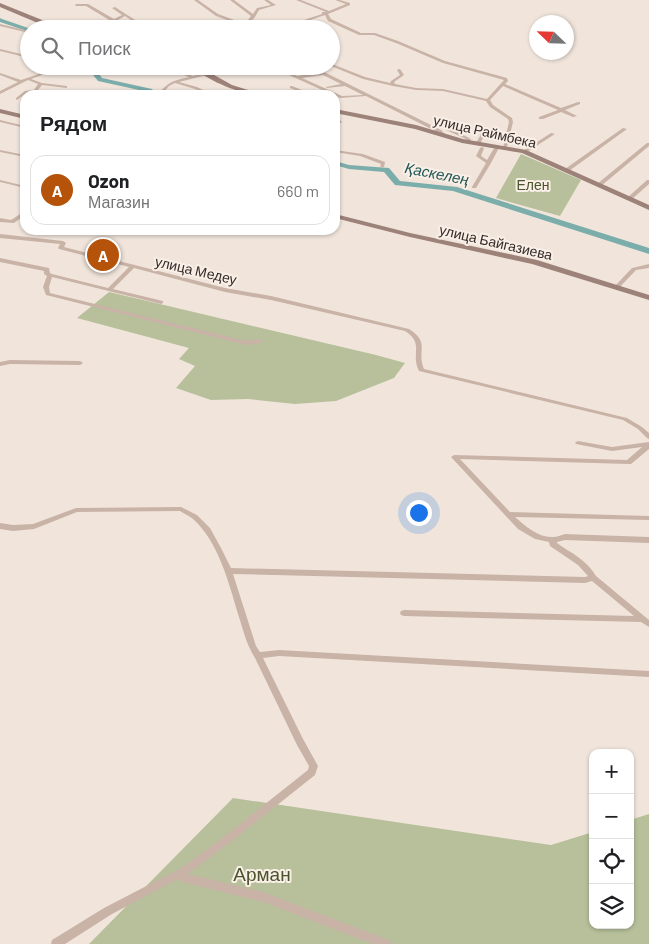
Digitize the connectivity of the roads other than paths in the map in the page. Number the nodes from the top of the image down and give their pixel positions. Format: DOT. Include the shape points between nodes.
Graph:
graph roads {
  1 [pos="196,0"];
  2 [pos="232,0"];
  3 [pos="266,0"];
  4 [pos="298,0"];
  5 [pos="337,0"];
  6 [pos="355,1"];
  7 [pos="83,2"];
  8 [pos="348,4"];
  9 [pos="0,5"];
  10 [pos="76,6"];
  11 [pos="114,8"];
  12 [pos="325,12"];
  13 [pos="124,15"];
  14 [pos="254,16"];
  15 [pos="39,20"];
  16 [pos="113,20"];
  17 [pos="132,20"];
  18 [pos="230,20"];
  19 [pos="252,20"];
  20 [pos="309,20"];
  21 [pos="329,20"];
  22 [pos="0,25"];
  23 [pos="340,25"];
  24 [pos="20,30"];
  25 [pos="0,50"];
  26 [pos="20,55"];
  27 [pos="340,69"];
  28 [pos="399,70"];
  29 [pos="0,74"];
  30 [pos="39,75"];
  31 [pos="200,75"];
  32 [pos="208,75"];
  33 [pos="315,75"];
  34 [pos="326,75"];
  35 [pos="193,76"];
  36 [pos="292,76"];
  37 [pos="297,77"];
  38 [pos="27,79"];
  39 [pos="22,82"];
  40 [pos="174,82"];
  41 [pos="309,82"];
  42 [pos="330,82"];
  43 [pos="41,84"];
  44 [pos="502,84"];
  45 [pos="345,85"];
  46 [pos="393,85"];
  47 [pos="0,86"];
  48 [pos="66,87"];
  49 [pos="291,87"];
  50 [pos="10,88"];
  51 [pos="36,90"];
  52 [pos="163,90"];
  53 [pos="200,90"];
  54 [pos="244,90"];
  55 [pos="299,90"];
  56 [pos="317,90"];
  57 [pos="329,90"];
  58 [pos="0,93"];
  59 [pos="340,96"];
  60 [pos="367,96"];
  61 [pos="488,100"];
  62 [pos="579,103"];
  63 [pos="560,110"];
  64 [pos="0,111"];
  65 [pos="340,112"];
  66 [pos="20,116"];
  67 [pos="575,116"];
  68 [pos="541,118"];
  69 [pos="0,121"];
  70 [pos="20,126"];
  71 [pos="481,126"];
  72 [pos="625,129"];
  73 [pos="446,132"];
  74 [pos="553,134"];
  75 [pos="649,144"];
  76 [pos="480,146"];
  77 [pos="501,147"];
  78 [pos="0,150"];
  79 [pos="525,151"];
  80 [pos="340,152"];
  81 [pos="20,155"];
  82 [pos="489,163"];
  83 [pos="382,167"];
  84 [pos="567,170"];
  85 [pos="0,181"];
  86 [pos="649,181"];
  87 [pos="600,185"];
  88 [pos="20,186"];
  89 [pos="474,187"];
  90 [pos="629,199"];
  91 [pos="649,208"];
  92 [pos="20,216"];
  93 [pos="340,217"];
  94 [pos="1,221"];
  95 [pos="0,236"];
  96 [pos="0,260"];
  97 [pos="649,266"];
  98 [pos="132,267"];
  99 [pos="50,275"];
  100 [pos="616,288"];
  101 [pos="109,290"];
  102 [pos="649,298"];
  103 [pos="161,302"];
  104 [pos="260,341"];
  105 [pos="80,362"];
  106 [pos="0,364"];
  107 [pos="649,437"];
  108 [pos="578,443"];
  109 [pos="649,444"];
  110 [pos="510,514"];
  111 [pos="649,518"];
  112 [pos="0,526"];
  113 [pos="553,540"];
  114 [pos="649,540"];
  115 [pos="228,571"];
  116 [pos="593,578"];
  117 [pos="404,613"];
  118 [pos="646,621"];
  119 [pos="258,656"];
  120 [pos="649,674"];
  121 [pos="180,873"];
  122 [pos="56,944"];
  123 [pos="386,944"];
  1 -- 18 [label="street"];
  2 -- 14 [label="street"];
  3 -- 14 [label="street" via="274,5 260,8"];
  4 -- 12 [label="street"];
  5 -- 8 [label="street"];
  6 -- 8 [label="street"];
  7 -- 10 [label="street"];
  7 -- 16 [label="street"];
  8 -- 12 [label="street"];
  9 -- 15 [label="street"];
  11 -- 13 [label="street"];
  12 -- 20 [label="street"];
  12 -- 21 [label="street"];
  13 -- 16 [label="street"];
  13 -- 17 [label="street"];
  14 -- 19 [label="street"];
  22 -- 24 [label="street"];
  23 -- 44 [label="street" via="352,31 381,36 444,62 506,79"];
  25 -- 26 [label="street"];
  27 -- 46 [label="street"];
  28 -- 46 [label="street" via="402,75 392,82"];
  29 -- 39 [label="street"];
  30 -- 38 [label="street"];
  31 -- 35 [label="street"];
  32 -- 54 [label="street"];
  33 -- 37 [label="street"];
  34 -- 45 [label="street"];
  35 -- 40 [label="street"];
  36 -- 37 [label="street"];
  36 -- 41 [label="street"];
  37 -- 41 [label="street"];
  38 -- 39 [label="street"];
  38 -- 43 [label="street"];
  39 -- 50 [label="street"];
  40 -- 52 [label="street"];
  40 -- 53 [label="street"];
  41 -- 57 [label="street"];
  42 -- 45 [label="street"];
  43 -- 48 [label="street"];
  43 -- 51 [label="street"];
  44 -- 61 [label="street"];
  44 -- 63 [label="street"];
  45 -- 57 [label="street"];
  45 -- 60 [label="street"];
  46 -- 61 [label="street" via="444,90"];
  47 -- 50 [label="street"];
  49 -- 55 [label="street"];
  50 -- 58 [label="street"];
  56 -- 57 [label="street"];
  59 -- 60 [label="street"];
  60 -- 73 [label="street"];
  61 -- 77 [label="street" via="491,106 510,118"];
  62 -- 63 [label="street"];
  63 -- 67 [label="street"];
  63 -- 68 [label="street"];
  64 -- 66 [label="street"];
  65 -- 73 [label="street, улица Раймбека"];
  69 -- 70 [label="street"];
  71 -- 76 [label="street"];
  72 -- 84 [label="street"];
  73 -- 76 [label="street, улица Раймбека"];
  74 -- 79 [label="street"];
  75 -- 87 [label="street"];
  76 -- 77 [label="street, улица Раймбека"];
  76 -- 82 [label="street" via="478,156"];
  77 -- 79 [label="street, улица Раймбека"];
  77 -- 82 [label="street"];
  78 -- 81 [label="street"];
  79 -- 84 [label="street, улица Раймбека"];
  80 -- 83 [label="street" via="372,158 383,163"];
  82 -- 89 [label="street"];
  84 -- 87 [label="street, улица Раймбека"];
  85 -- 88 [label="street"];
  86 -- 90 [label="street"];
  87 -- 90 [label="street, улица Раймбека"];
  90 -- 91 [label="street, улица Раймбека"];
  92 -- 94 [label="street" via="12,222"];
  93 -- 100 [label="street, улица Байгазиева" via="534,262"];
  95 -- 98 [label="street, улица Медеу" via="63,243 61,248"];
  96 -- 99 [label="street" via="47,269"];
  97 -- 100 [label="street" via="634,268"];
  98 -- 101 [label="street"];
  98 -- 107 [label="street, улица Медеу" via="407,330 416,338 421,350 421,370 625,419"];
  99 -- 101 [label="street"];
  99 -- 104 [label="street" via="46,287 48,294 246,343"];
  100 -- 102 [label="street, улица Байгазиева"];
  101 -- 103 [label="street"];
  105 -- 106 [label="street"];
  108 -- 109 [label="street" via="612,449"];
  109 -- 110 [label="street" via="629,462 454,457"];
  110 -- 111 [label="street"];
  110 -- 113 [label="street" via="528,532"];
  112 -- 115 [label="street" via="34,526 76,510 181,509 192,513 210,532"];
  113 -- 114 [label="street" via="565,537"];
  113 -- 116 [label="street" via="553,544 590,572"];
  115 -- 116 [label="street"];
  115 -- 119 [label="street" via="252,647"];
  116 -- 118 [label="street"];
  117 -- 118 [label="street"];
  119 -- 120 [label="street" via="279,653"];
  119 -- 121 [label="street" via="314,766 312,772"];
  121 -- 122 [label="street" via="108,911"];
  121 -- 123 [label="street" via="188,879 282,903"];
}
